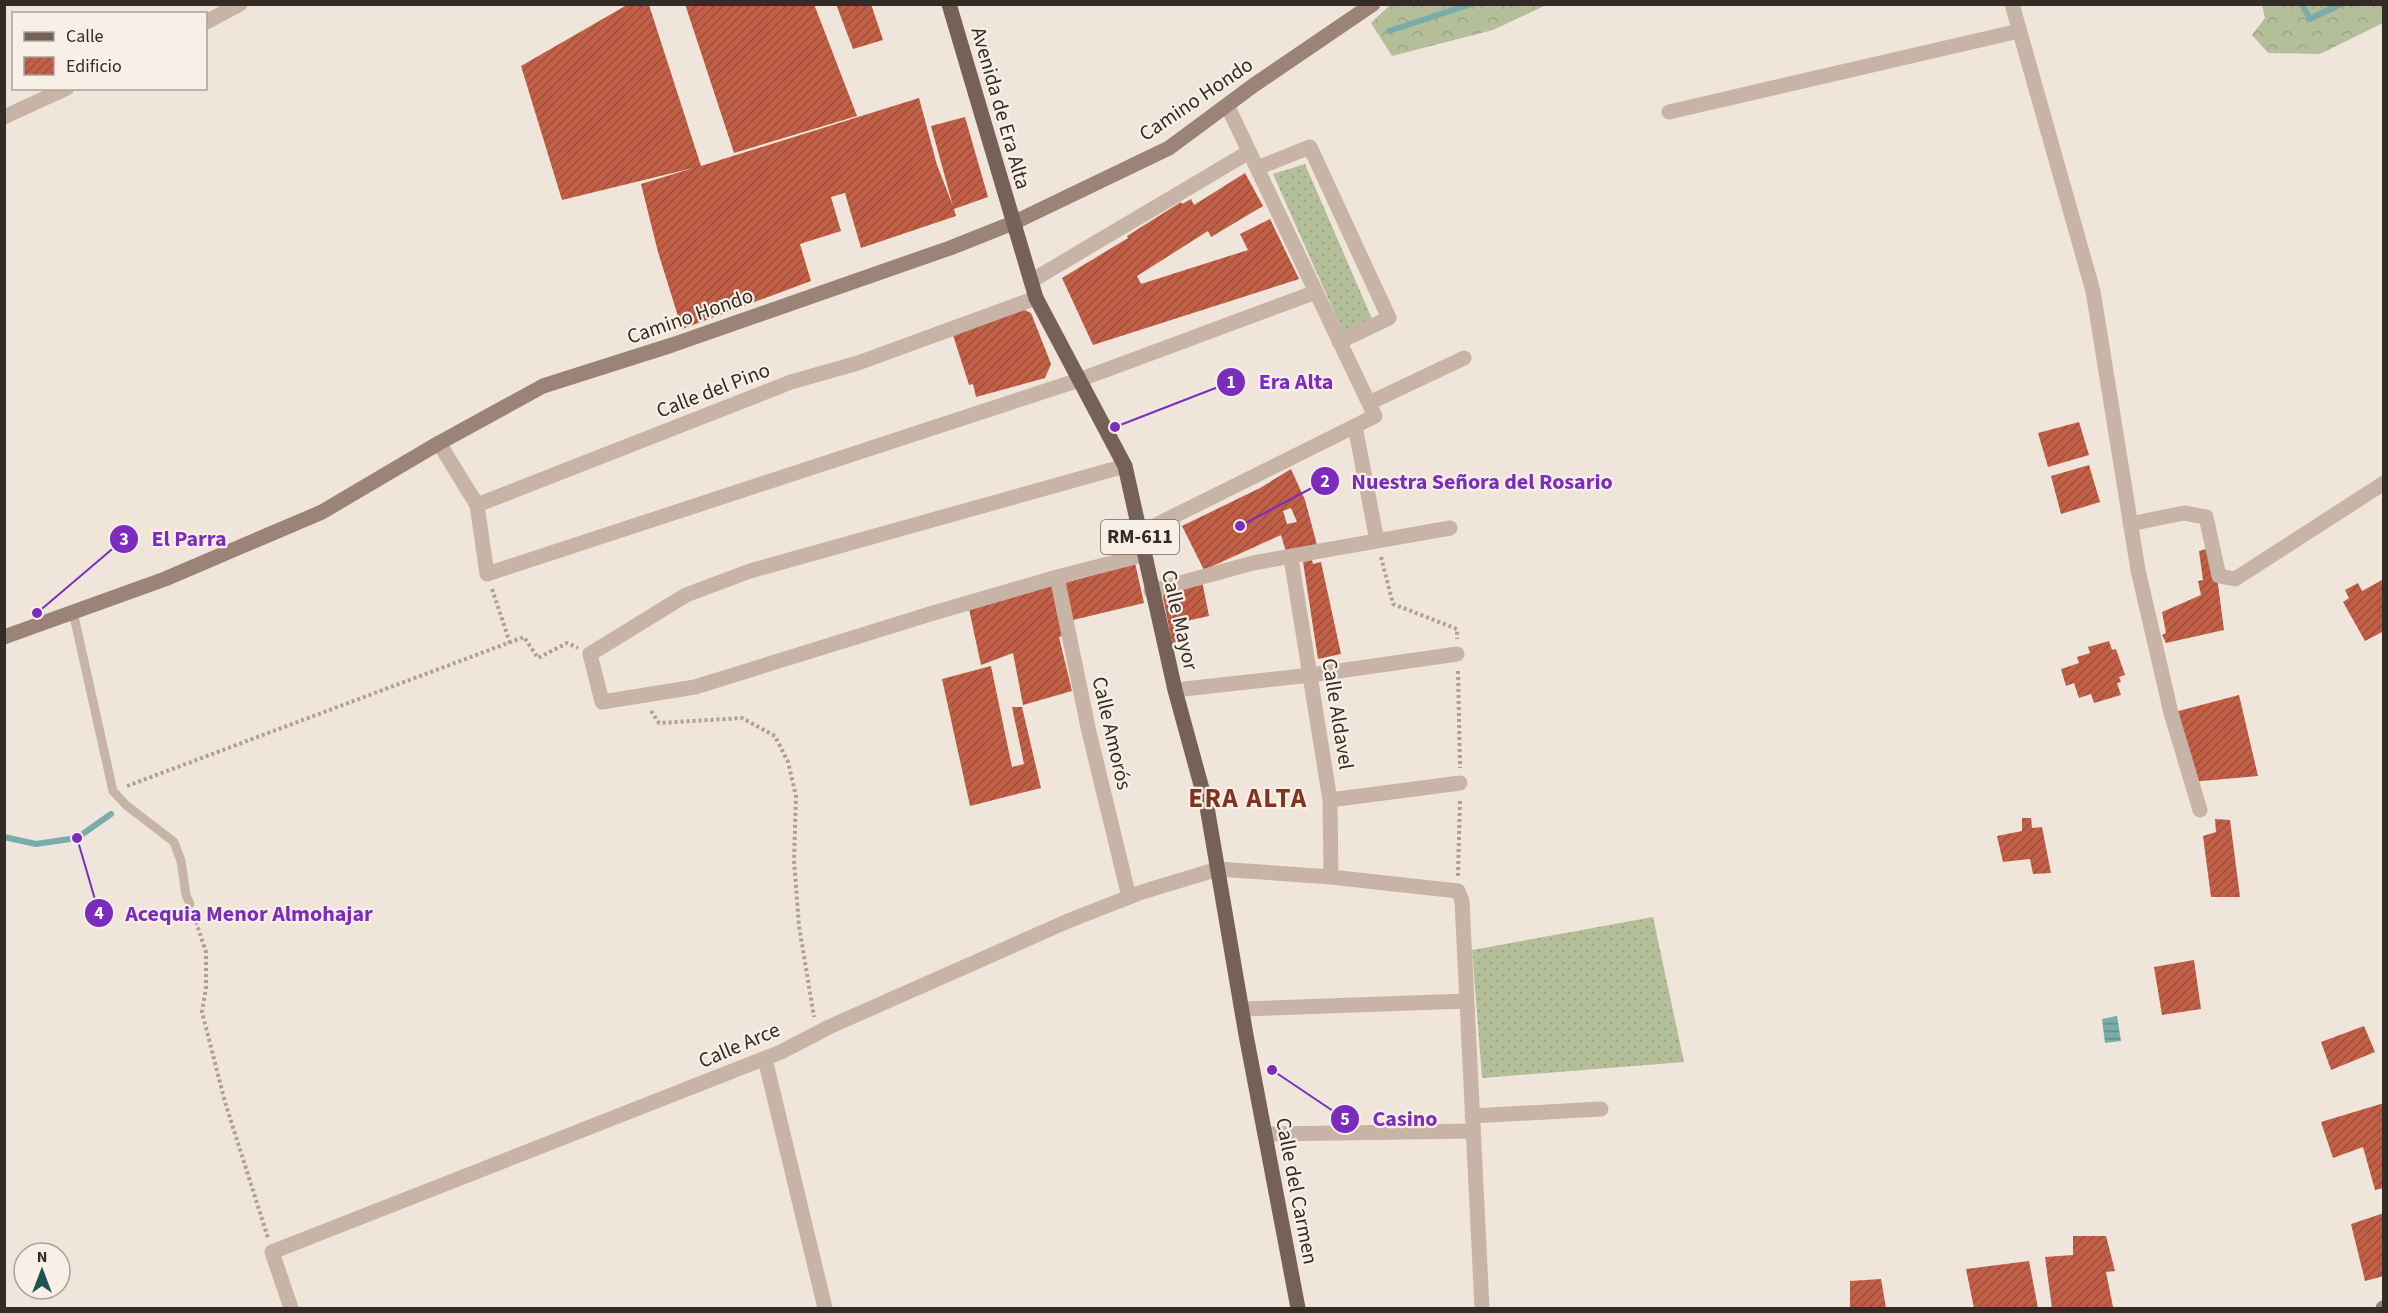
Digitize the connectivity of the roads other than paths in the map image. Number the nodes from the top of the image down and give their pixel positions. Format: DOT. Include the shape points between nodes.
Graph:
graph roads {
  1 [pos="240,4"];
  2 [pos="949,4"];
  3 [pos="1373,4"];
  4 [pos="2012,4"];
  5 [pos="207,21"];
  6 [pos="2019,31"];
  7 [pos="63,90"];
  8 [pos="1227,105"];
  9 [pos="1669,112"];
  10 [pos="4,117"];
  11 [pos="1250,152"];
  12 [pos="1257,168"];
  13 [pos="1013,223"];
  14 [pos="1031,281"];
  15 [pos="1316,292"];
  16 [pos="1036,298"];
  17 [pos="1340,342"];
  18 [pos="1464,358"];
  19 [pos="1079,380"];
  20 [pos="1369,403"];
  21 [pos="1354,426"];
  22 [pos="439,443"];
  23 [pos="1125,466"];
  24 [pos="2384,483"];
  25 [pos="477,505"];
  26 [pos="2130,524"];
  27 [pos="1450,528"];
  28 [pos="1140,533"];
  29 [pos="1377,542"];
  30 [pos="1143,555"];
  31 [pos="1291,558"];
  32 [pos="1057,577"];
  33 [pos="1151,591"];
  34 [pos="73,612"];
  35 [pos="4,637"];
  36 [pos="1457,654"];
  37 [pos="1311,675"];
  38 [pos="1175,690"];
  39 [pos="1460,783"];
  40 [pos="1330,801"];
  41 [pos="2200,810"];
  42 [pos="1218,869"];
  43 [pos="1331,877"];
  44 [pos="1129,897"];
  45 [pos="190,904"];
  46 [pos="1467,1001"];
  47 [pos="1242,1009"];
  48 [pos="765,1059"];
  49 [pos="1601,1109"];
  50 [pos="1473,1123"];
  51 [pos="1265,1134"];
  52 [pos="291,1308"];
  53 [pos="825,1308"];
  54 [pos="1298,1308"];
  55 [pos="1482,1308"];
  1 -- 5 [label="street"];
  2 -- 13 [label="main road, Avenida de Era Alta / RM-611"];
  3 -- 8 [label="main road, Camino Hondo"];
  4 -- 6 [label="street"];
  6 -- 9 [label="street"];
  6 -- 26 [label="street" via="2092,291"];
  7 -- 10 [label="street"];
  8 -- 11 [label="street"];
  8 -- 13 [label="main road, Camino Hondo" via="1169,148"];
  11 -- 12 [label="street"];
  11 -- 14 [label="street"];
  12 -- 15 [label="street"];
  12 -- 17 [label="street" via="1310,147 1389,318"];
  13 -- 14 [label="main road, Calle Mayor / RM-611"];
  13 -- 22 [label="main road, Camino Hondo" via="672,345 543,386"];
  14 -- 16 [label="main road, Calle Mayor / RM-611"];
  15 -- 17 [label="street"];
  15 -- 19 [label="street"];
  16 -- 19 [label="main road, Calle Mayor / RM-611"];
  16 -- 25 [label="street, Calle del Pino" via="858,363 791,382"];
  17 -- 20 [label="street"];
  18 -- 20 [label="street"];
  19 -- 23 [label="main road, Calle Mayor / RM-611"];
  19 -- 25 [label="street" via="487,574"];
  20 -- 21 [label="street" via="1375,416"];
  21 -- 28 [label="street"];
  21 -- 29 [label="street"];
  22 -- 25 [label="street"];
  22 -- 34 [label="main road, Camino Hondo" via="321,512 165,579"];
  23 -- 28 [label="main road, Calle Mayor / RM-611"];
  23 -- 32 [label="street" via="750,570 686,595 590,654 602,702 695,687"];
  24 -- 26 [label="street" via="2235,579 2219,576 2206,517 2184,513"];
  26 -- 41 [label="street" via="2170,713"];
  27 -- 29 [label="street"];
  28 -- 30 [label="main road, Calle Mayor / RM-611"];
  29 -- 31 [label="street"];
  30 -- 32 [label="street"];
  30 -- 33 [label="main road, Calle Mayor / RM-611"];
  31 -- 33 [label="street" via="1253,563"];
  31 -- 37 [label="street, Calle Aldavel"];
  32 -- 44 [label="street, Calle Amorós"];
  33 -- 38 [label="main road, Calle Mayor / RM-611"];
  34 -- 35 [label="main road, Camino Hondo"];
  34 -- 45 [label="lane" via="113,791 174,842"];
  36 -- 37 [label="street"];
  37 -- 38 [label="street"];
  37 -- 40 [label="street, Calle Aldavel"];
  38 -- 42 [label="main road, Calle Mayor / RM-611" via="1207,807"];
  39 -- 40 [label="street"];
  40 -- 43 [label="street, Calle Aldavel"];
  42 -- 43 [label="street"];
  42 -- 44 [label="street, Calle Arce"];
  42 -- 47 [label="main road, Calle del Carmen / RM-611"];
  43 -- 46 [label="street" via="1458,891 1462,901"];
  44 -- 48 [label="street, Calle Arce"];
  46 -- 47 [label="street"];
  46 -- 50 [label="street"];
  47 -- 51 [label="main road, Calle del Carmen / RM-611"];
  48 -- 52 [label="street, Calle Arce" via="272,1252"];
  48 -- 53 [label="street"];
  49 -- 50 [label="street"];
  50 -- 51 [label="street"];
  50 -- 55 [label="street"];
  51 -- 54 [label="main road, Calle del Carmen / RM-611"];
}
